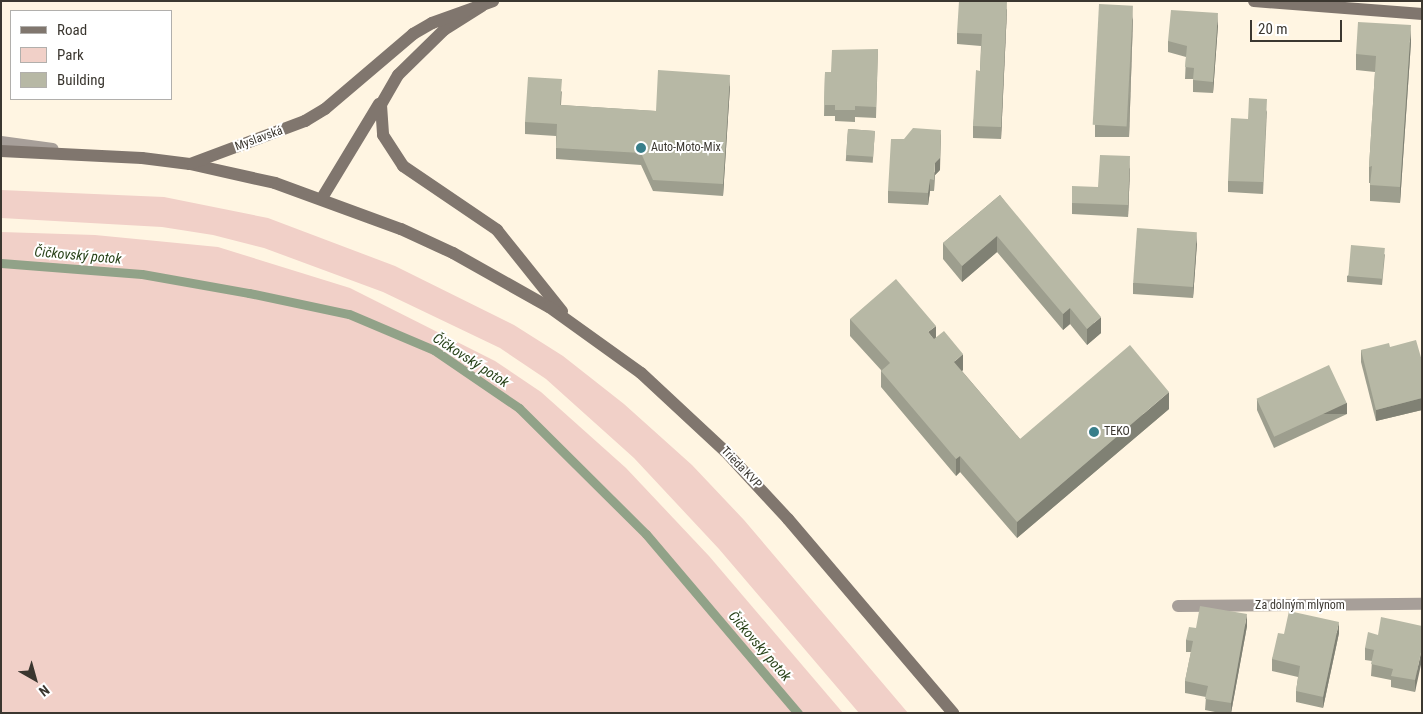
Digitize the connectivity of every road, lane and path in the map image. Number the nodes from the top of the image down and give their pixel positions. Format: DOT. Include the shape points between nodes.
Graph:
graph roads {
  1 [pos="1254,1"];
  2 [pos="487,3"];
  3 [pos="1422,14"];
  4 [pos="384,96"];
  5 [pos="1,142"];
  6 [pos="1,151"];
  7 [pos="103,155"];
  8 [pos="190,164"];
  9 [pos="322,198"];
  10 [pos="578,327"];
  11 [pos="1422,604"];
  12 [pos="1178,606"];
  13 [pos="953,713"];
  1 -- 3 [label="street"];
  2 -- 4 [label="street, Myslavská" via="456,20 428,43 398,75"];
  2 -- 8 [label="street, Myslavská" via="413,34 316,115"];
  4 -- 9 [label="street"];
  4 -- 10 [label="street, Myslavská" via="381,128 396,158 498,230 549,296"];
  5 -- 7 [label="street"];
  6 -- 7 [label="street, Myslavská"];
  7 -- 8 [label="street, Myslavská"];
  8 -- 9 [label="street, Trieda KVP"];
  9 -- 10 [label="street, Trieda KVP" via="402,229 486,271"];
  10 -- 13 [label="street, Trieda KVP" via="641,373 725,451 788,519"];
  11 -- 12 [label="street, Za dolným mlynom"];
}
